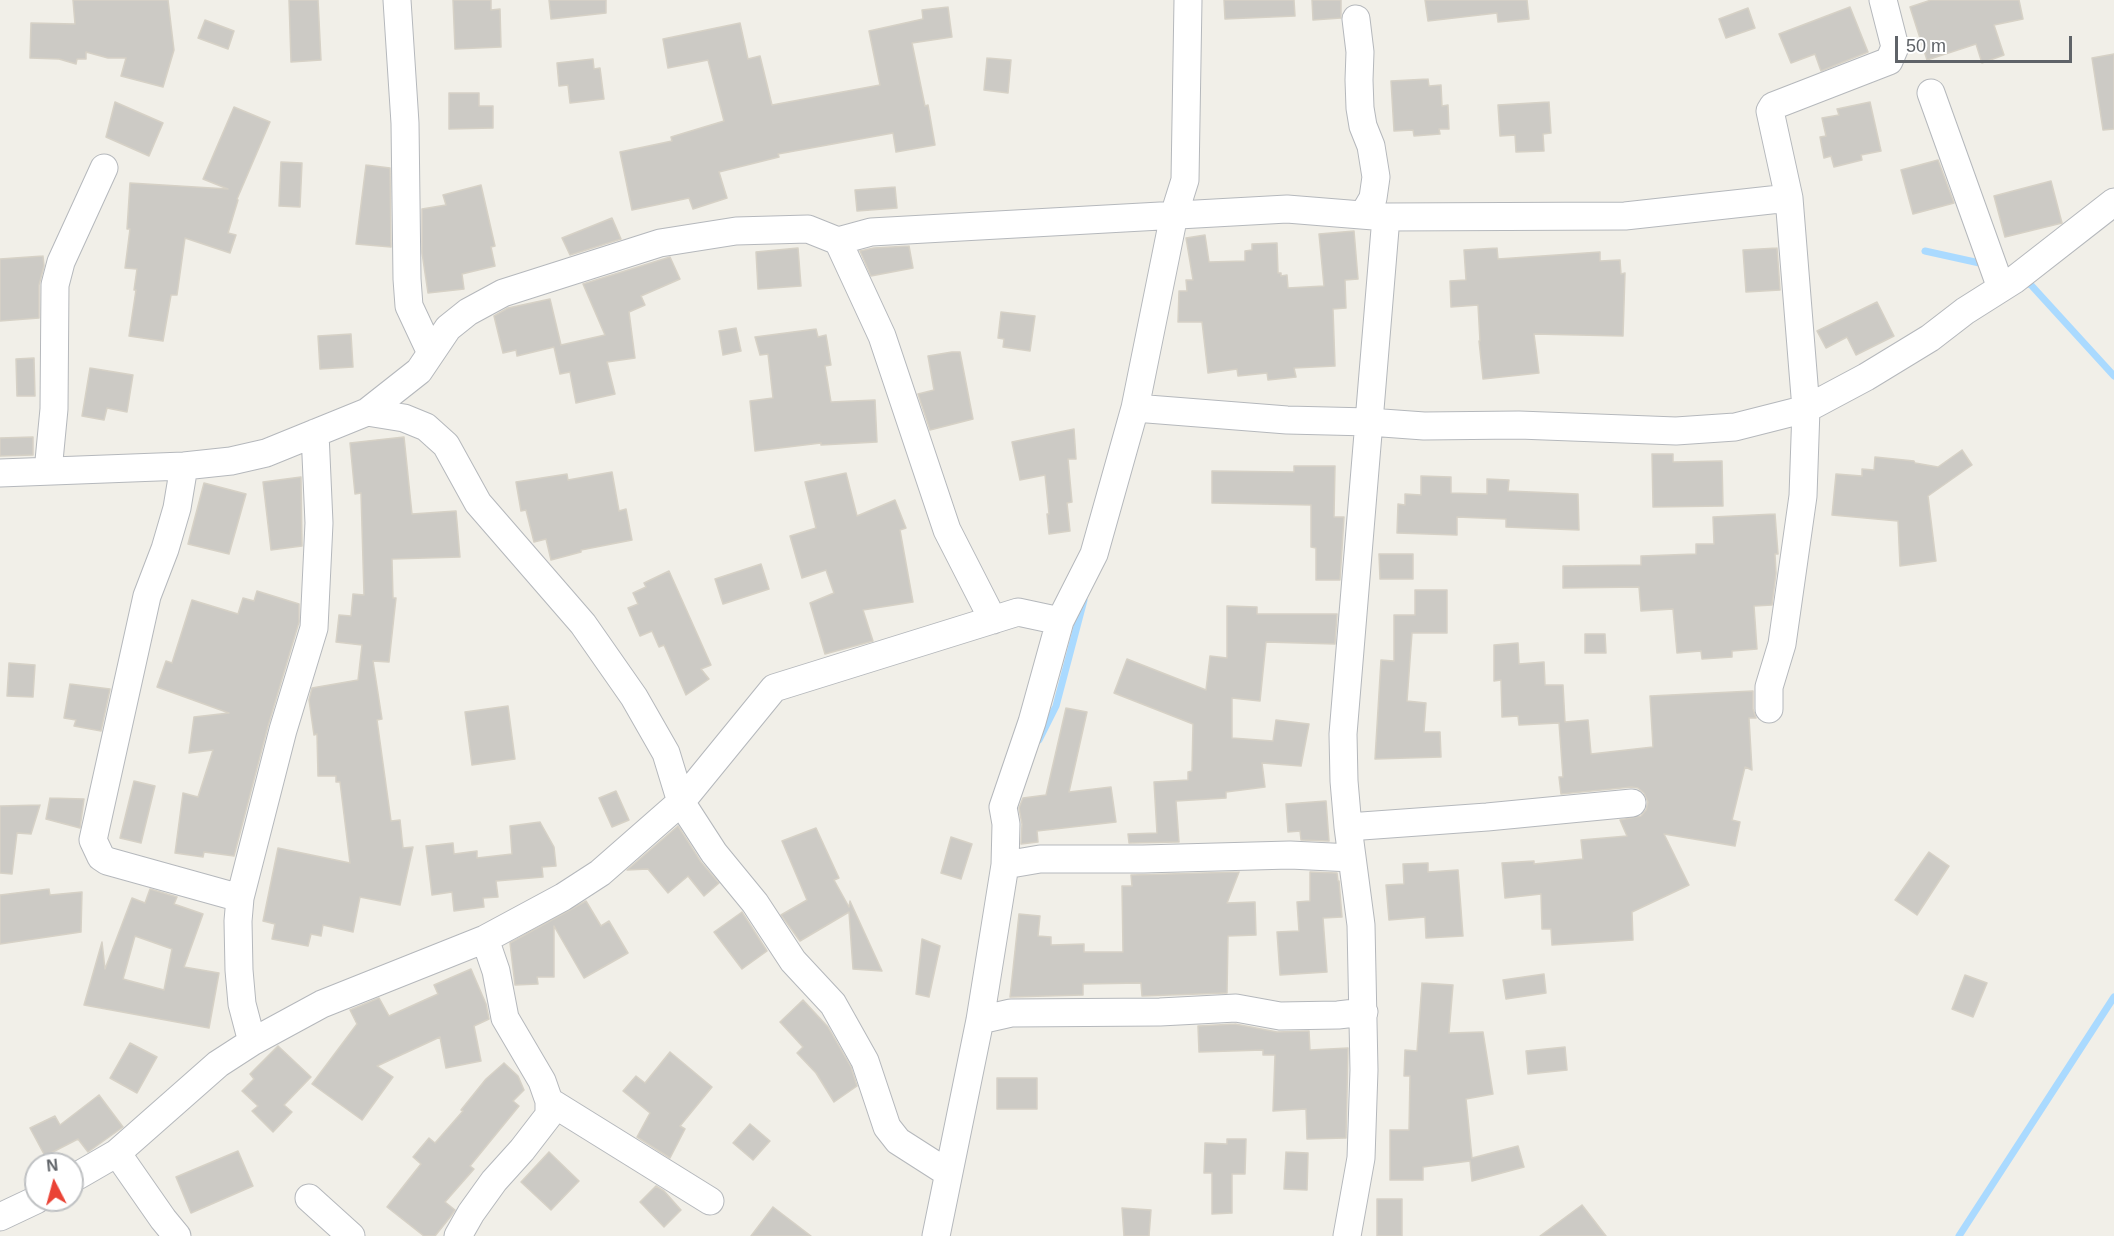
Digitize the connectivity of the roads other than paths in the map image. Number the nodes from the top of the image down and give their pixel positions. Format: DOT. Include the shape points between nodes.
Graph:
graph roads {
  1 [pos="397,0"];
  2 [pos="1188,0"];
  3 [pos="1883,0"];
  4 [pos="1356,19"];
  5 [pos="1931,93"];
  6 [pos="104,168"];
  7 [pos="1789,198"];
  8 [pos="2114,202"];
  9 [pos="1174,215"];
  10 [pos="1375,216"];
  11 [pos="838,241"];
  12 [pos="2001,288"];
  13 [pos="431,353"];
  14 [pos="1135,408"];
  15 [pos="1806,409"];
  16 [pos="367,412"];
  17 [pos="1370,422"];
  18 [pos="315,433"];
  19 [pos="184,466"];
  20 [pos="48,471"];
  21 [pos="0,473"];
  22 [pos="993,620"];
  23 [pos="1060,621"];
  24 [pos="1769,709"];
  25 [pos="681,802"];
  26 [pos="1632,803"];
  27 [pos="1348,827"];
  28 [pos="1352,858"];
  29 [pos="1005,865"];
  30 [pos="240,898"];
  31 [pos="485,939"];
  32 [pos="1364,1012"];
  33 [pos="981,1020"];
  34 [pos="252,1041"];
  35 [pos="549,1101"];
  36 [pos="117,1153"];
  37 [pos="84,1172"];
  38 [pos="948,1173"];
  39 [pos="309,1198"];
  40 [pos="710,1202"];
  41 [pos="24,1206"];
  42 [pos="0,1217"];
  43 [pos="177,1236"];
  44 [pos="351,1236"];
  45 [pos="458,1236"];
  46 [pos="936,1236"];
  47 [pos="1347,1236"];
  1 -- 13 [label="street" via="405,123 406,279 409,306"];
  2 -- 9 [label="street" via="1185,180"];
  3 -- 7 [label="street" via="1895,46 1889,61 1771,108"];
  4 -- 10 [label="street" via="1360,108 1376,177"];
  5 -- 12 [label="street"];
  6 -- 20 [label="street" via="61,262 55,285 54,409"];
  7 -- 10 [label="street" via="1625,216"];
  7 -- 15 [label="street"];
  8 -- 12 [label="street"];
  9 -- 10 [label="street" via="1287,209"];
  9 -- 11 [label="street" via="871,232"];
  9 -- 14 [label="street"];
  10 -- 17 [label="street"];
  11 -- 13 [label="street" via="808,229 736,231 660,243 503,293 448,328"];
  11 -- 22 [label="street" via="882,336 947,530"];
  12 -- 15 [label="street" via="1930,338"];
  13 -- 16 [label="street" via="418,371"];
  14 -- 17 [label="street"];
  14 -- 23 [label="street" via="1094,554"];
  15 -- 17 [label="street" via="1735,427 1676,431"];
  15 -- 24 [label="street" via="1803,496 1782,644 1769,687"];
  16 -- 18 [label="street"];
  16 -- 25 [label="street" via="404,418 426,427 446,445 478,503 583,624 634,697 666,753"];
  17 -- 27 [label="street" via="1343,734"];
  18 -- 19 [label="street" via="266,453"];
  18 -- 30 [label="street" via="319,523 314,628"];
  19 -- 20 [label="street"];
  19 -- 30 [label="street" via="177,508 147,596 93,840 107,861"];
  20 -- 21 [label="street"];
  22 -- 23 [label="street" via="1018,612"];
  22 -- 25 [label="street" via="774,688"];
  23 -- 29 [label="street" via="1003,807"];
  25 -- 31 [label="street" via="600,873"];
  25 -- 38 [label="street" via="794,962 833,1004 865,1061 886,1127 898,1141"];
  26 -- 27 [label="street"];
  27 -- 28 [label="street"];
  28 -- 29 [label="street" via="1290,855 1040,859"];
  28 -- 32 [label="street" via="1361,925"];
  29 -- 33 [label="street"];
  30 -- 34 [label="street" via="239,970 242,1004"];
  31 -- 34 [label="street" via="322,1004"];
  31 -- 35 [label="street" via="505,1018 542,1081"];
  32 -- 33 [label="street" via="1280,1016 1236,1008 1011,1013"];
  32 -- 47 [label="street" via="1361,1158"];
  33 -- 38 [label="street"];
  34 -- 36 [label="street" via="218,1064"];
  35 -- 40 [label="street"];
  35 -- 45 [label="street" via="549,1115 494,1181"];
  36 -- 37 [label="street"];
  36 -- 43 [label="street"];
  38 -- 46 [label="street"];
  39 -- 44 [label="street"];
  41 -- 42 [label="street"];
}
